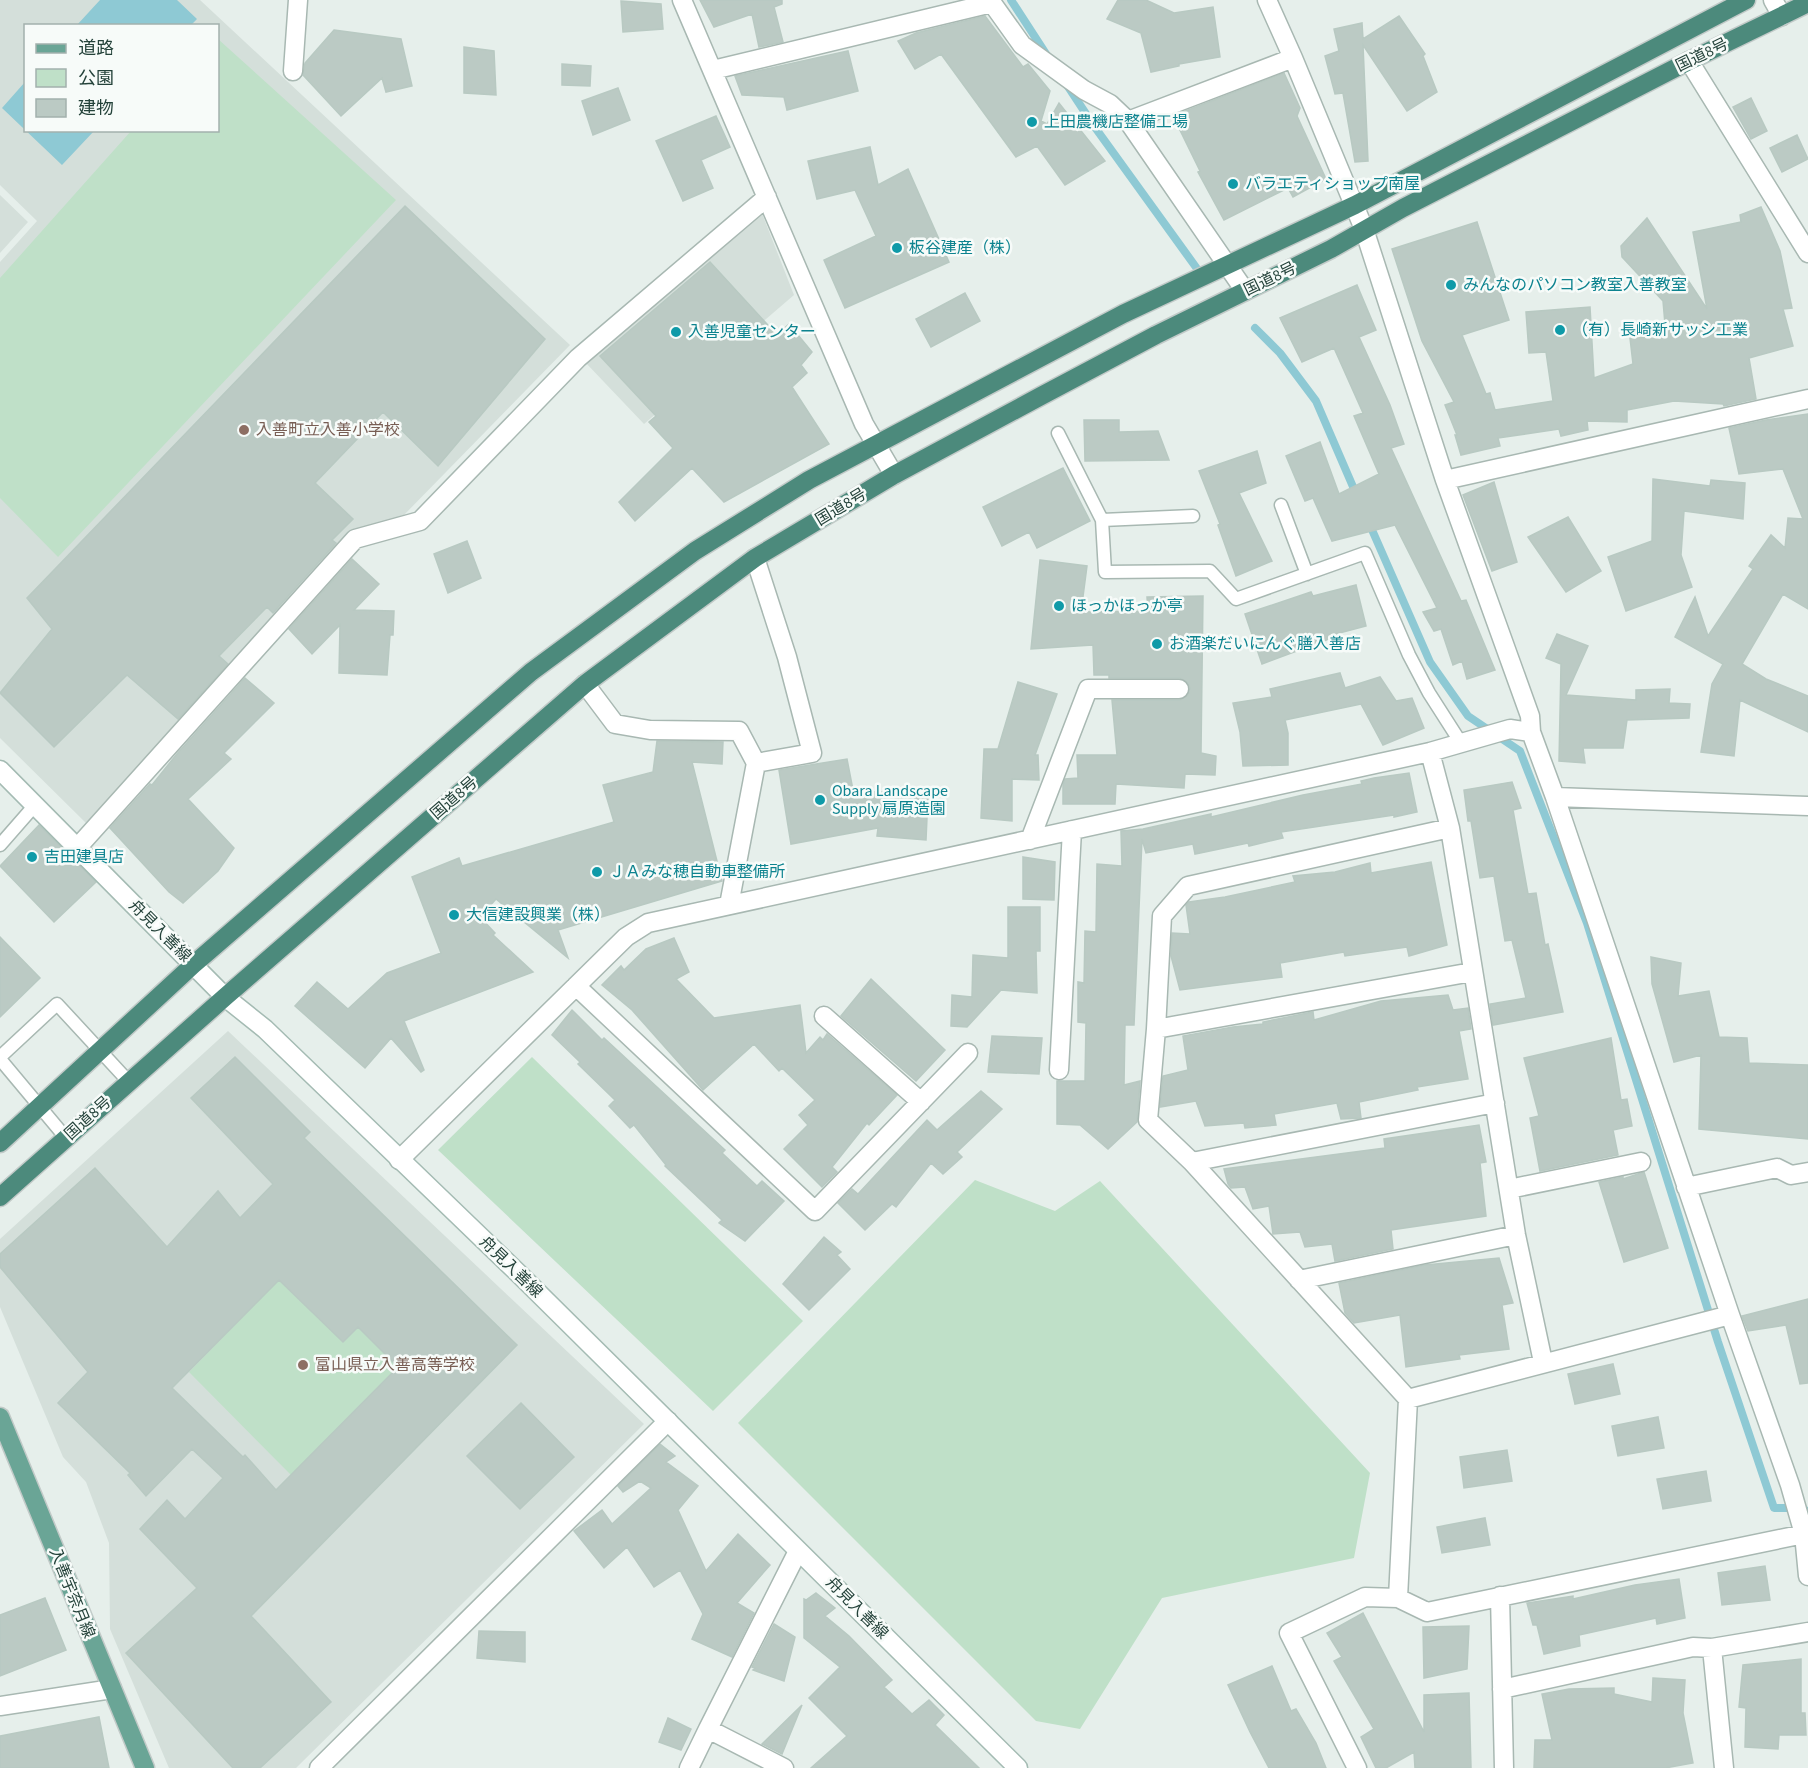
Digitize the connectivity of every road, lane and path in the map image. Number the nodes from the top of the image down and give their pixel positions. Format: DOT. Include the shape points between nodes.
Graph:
graph roads {
  1 [pos="298,0"];
  2 [pos="682,0"];
  3 [pos="1267,0"];
  4 [pos="1746,0"];
  5 [pos="990,2"];
  6 [pos="1808,3"];
  7 [pos="1778,8"];
  8 [pos="1293,58"];
  9 [pos="1689,61"];
  10 [pos="713,70"];
  11 [pos="293,71"];
  12 [pos="1128,121"];
  13 [pos="767,197"];
  14 [pos="1354,205"];
  15 [pos="1364,229"];
  16 [pos="1808,253"];
  17 [pos="1245,291"];
  18 [pos="1808,399"];
  19 [pos="1058,433"];
  20 [pos="894,475"];
  21 [pos="1444,480"];
  22 [pos="1281,505"];
  23 [pos="1193,516"];
  24 [pos="1101,520"];
  25 [pos="755,558"];
  26 [pos="1307,574"];
  27 [pos="585,684"];
  28 [pos="1179,689"];
  29 [pos="1531,732"];
  30 [pos="1461,743"];
  31 [pos="1430,752"];
  32 [pos="756,763"];
  33 [pos="0,770"];
  34 [pos="1555,797"];
  35 [pos="35,805"];
  36 [pos="1808,806"];
  37 [pos="1450,828"];
  38 [pos="1072,830"];
  39 [pos="1030,840"];
  40 [pos="0,845"];
  41 [pos="77,848"];
  42 [pos="729,905"];
  43 [pos="194,964"];
  44 [pos="1472,972"];
  45 [pos="576,986"];
  46 [pos="225,997"];
  47 [pos="824,1016"];
  48 [pos="1156,1029"];
  49 [pos="968,1053"];
  50 [pos="0,1058"];
  51 [pos="1059,1070"];
  52 [pos="129,1082"];
  53 [pos="921,1102"];
  54 [pos="1495,1103"];
  55 [pos="66,1138"];
  56 [pos="0,1143"];
  57 [pos="399,1160"];
  58 [pos="1192,1162"];
  59 [pos="1641,1162"];
  60 [pos="1808,1172"];
  61 [pos="1686,1187"];
  62 [pos="1509,1189"];
  63 [pos="0,1197"];
  64 [pos="1516,1235"];
  65 [pos="1299,1280"];
  66 [pos="1730,1315"];
  67 [pos="1543,1362"];
  68 [pos="1408,1399"];
  69 [pos="0,1418"];
  70 [pos="668,1421"];
  71 [pos="1804,1534"];
  72 [pos="798,1551"];
  73 [pos="1808,1572"];
  74 [pos="1808,1576"];
  75 [pos="1500,1596"];
  76 [pos="1398,1598"];
  77 [pos="1808,1632"];
  78 [pos="1712,1648"];
  79 [pos="112,1689"];
  80 [pos="1502,1689"];
  81 [pos="0,1707"];
  82 [pos="708,1729"];
  83 [pos="145,1768"];
  84 [pos="319,1768"];
  85 [pos="688,1768"];
  86 [pos="783,1768"];
  87 [pos="1018,1768"];
  88 [pos="1357,1768"];
  89 [pos="1504,1768"];
  90 [pos="1724,1768"];
  1 -- 11 [label="street"];
  2 -- 10 [label="street"];
  3 -- 8 [label="street"];
  4 -- 14 [label="highway, 国道8号"];
  5 -- 10 [label="street"];
  5 -- 12 [label="street" via="1022,45 1110,104"];
  6 -- 7 [label="highway, 国道8号"];
  7 -- 9 [label="highway, 国道8号"];
  8 -- 12 [label="street"];
  8 -- 14 [label="street"];
  9 -- 15 [label="highway, 国道8号"];
  9 -- 16 [label="street"];
  10 -- 13 [label="street"];
  12 -- 17 [label="street"];
  13 -- 20 [label="street" via="864,424"];
  13 -- 41 [label="street" via="578,358 420,521 355,539"];
  14 -- 15 [label="street"];
  14 -- 43 [label="highway, 国道8号" via="1123,314 809,480 695,551 531,672"];
  15 -- 17 [label="highway, 国道8号"];
  15 -- 21 [label="street"];
  17 -- 20 [label="highway, 国道8号"];
  18 -- 21 [label="street"];
  19 -- 24 [label="lane"];
  20 -- 25 [label="highway, 国道8号"];
  21 -- 29 [label="street" via="1530,716"];
  22 -- 26 [label="lane"];
  23 -- 24 [label="lane"];
  24 -- 26 [label="lane" via="1105,572 1210,571 1236,599"];
  25 -- 27 [label="highway, 国道8号"];
  25 -- 32 [label="street" via="788,657 812,753"];
  26 -- 30 [label="lane" via="1365,553 1409,655"];
  27 -- 32 [label="street" via="615,724 650,730 739,731"];
  27 -- 46 [label="highway, 国道8号"];
  28 -- 39 [label="street" via="1088,689"];
  29 -- 30 [label="street" via="1510,729"];
  29 -- 34 [label="street"];
  30 -- 31 [label="street"];
  31 -- 37 [label="street"];
  31 -- 38 [label="street"];
  32 -- 42 [label="street"];
  33 -- 35 [label="street, 舟見入善線"];
  34 -- 36 [label="street"];
  34 -- 61 [label="street"];
  35 -- 40 [label="lane"];
  35 -- 41 [label="street, 舟見入善線"];
  37 -- 44 [label="street"];
  37 -- 48 [label="street" via="1188,886 1162,916"];
  38 -- 39 [label="street"];
  38 -- 51 [label="street"];
  39 -- 42 [label="street"];
  41 -- 43 [label="street, 舟見入善線"];
  42 -- 45 [label="street" via="648,923 626,937"];
  43 -- 46 [label="street, 舟見入善線"];
  43 -- 56 [label="highway, 国道8号"];
  44 -- 48 [label="street"];
  44 -- 54 [label="street"];
  45 -- 53 [label="street" via="815,1211"];
  45 -- 57 [label="street"];
  46 -- 52 [label="highway, 国道8号"];
  46 -- 57 [label="street, 舟見入善線" via="264,1029"];
  47 -- 53 [label="street"];
  48 -- 58 [label="street" via="1148,1120"];
  49 -- 53 [label="street"];
  50 -- 52 [label="lane" via="57,1004"];
  50 -- 55 [label="lane"];
  52 -- 55 [label="highway, 国道8号"];
  54 -- 58 [label="street"];
  54 -- 62 [label="street"];
  55 -- 63 [label="highway, 国道8号"];
  57 -- 70 [label="street, 舟見入善線"];
  58 -- 65 [label="street"];
  59 -- 62 [label="street"];
  60 -- 61 [label="street" via="1791,1175 1778,1168"];
  61 -- 66 [label="street"];
  62 -- 64 [label="street"];
  64 -- 65 [label="street"];
  64 -- 67 [label="street"];
  65 -- 68 [label="street"];
  66 -- 67 [label="street"];
  66 -- 71 [label="street"];
  67 -- 68 [label="street"];
  68 -- 76 [label="street"];
  69 -- 79 [label="main road, 入善宇奈月線"];
  70 -- 72 [label="street, 舟見入善線"];
  70 -- 84 [label="street"];
  71 -- 73 [label="street"];
  71 -- 75 [label="street"];
  72 -- 82 [label="street"];
  72 -- 87 [label="street, 舟見入善線"];
  73 -- 74 [label="street"];
  75 -- 76 [label="street" via="1427,1612"];
  75 -- 80 [label="street"];
  76 -- 88 [label="street" via="1365,1598 1289,1633"];
  77 -- 78 [label="street"];
  78 -- 80 [label="street" via="1693,1647"];
  78 -- 90 [label="street"];
  79 -- 81 [label="street"];
  79 -- 83 [label="main road, 入善宇奈月線"];
  80 -- 89 [label="street"];
  82 -- 85 [label="street"];
  82 -- 86 [label="street"];
}
